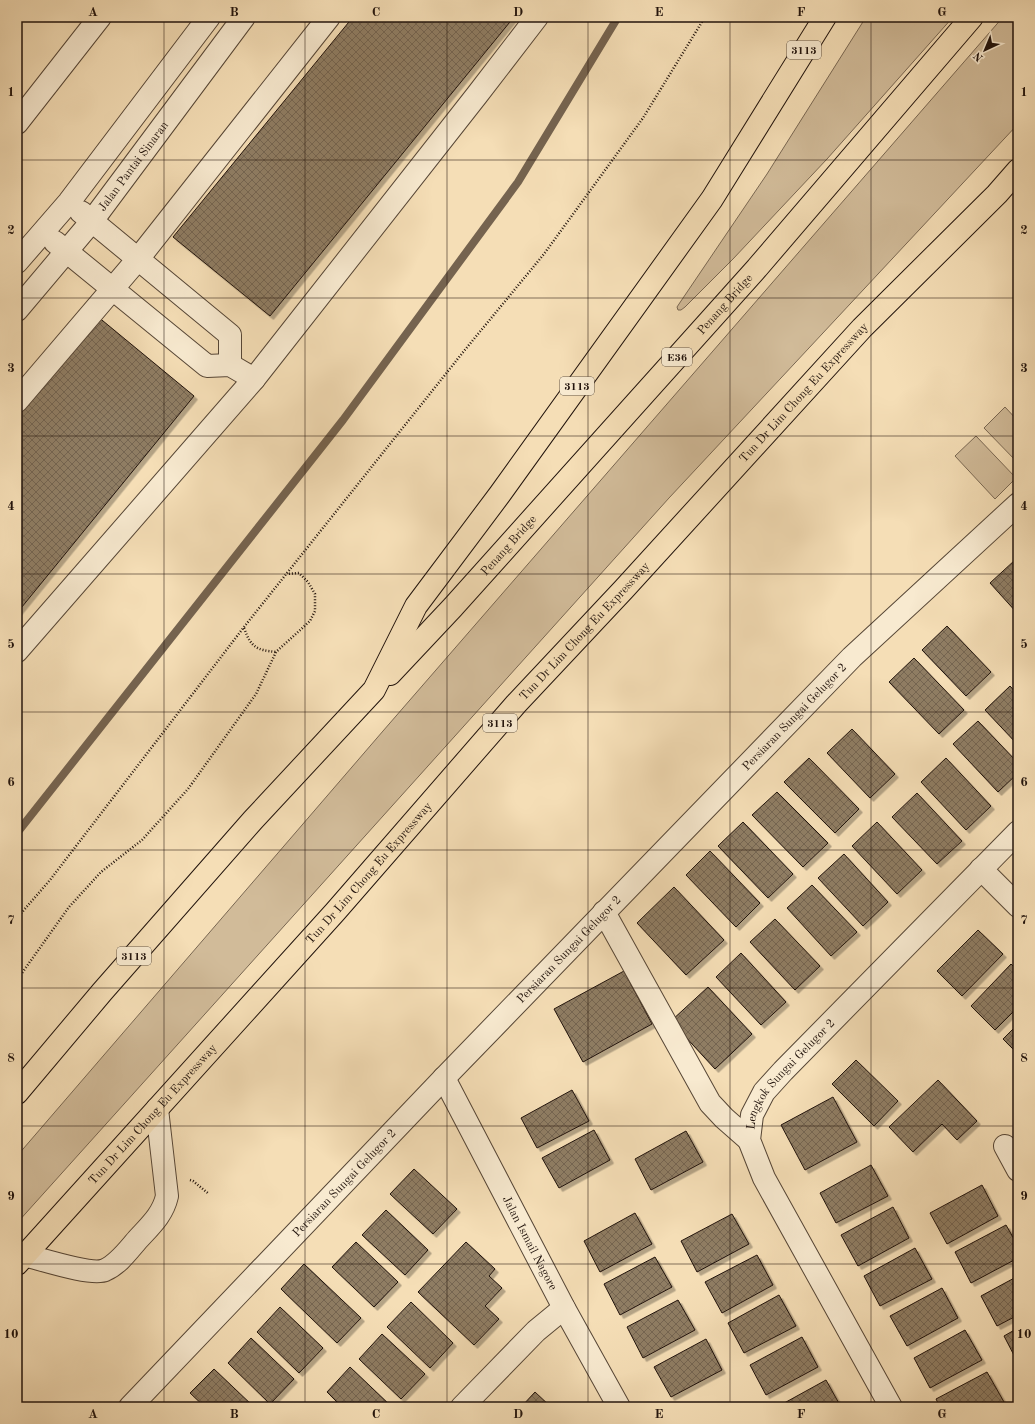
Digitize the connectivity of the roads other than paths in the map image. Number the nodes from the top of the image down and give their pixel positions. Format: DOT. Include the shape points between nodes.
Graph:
graph roads {
  1 [pos="100,17"];
  2 [pos="209,17"];
  3 [pos="244,17"];
  4 [pos="329,17"];
  5 [pos="537,17"];
  6 [pos="825,17"];
  7 [pos="972,17"];
  8 [pos="17,123"];
  9 [pos="1018,170"];
  10 [pos="1018,176"];
  11 [pos="997,194"];
  12 [pos="69,202"];
  13 [pos="92,221"];
  14 [pos="43,232"];
  15 [pos="66,251"];
  16 [pos="138,259"];
  17 [pos="17,262"];
  18 [pos="112,289"];
  19 [pos="17,310"];
  20 [pos="230,365"];
  21 [pos="254,379"];
  22 [pos="17,401"];
  23 [pos="1018,504"];
  24 [pos="17,651"];
  25 [pos="374,690"];
  26 [pos="1018,832"];
  27 [pos="981,869"];
  28 [pos="1018,906"];
  29 [pos="604,912"];
  30 [pos="444,1078"];
  31 [pos="17,1093"];
  32 [pos="157,1109"];
  33 [pos="749,1140"];
  34 [pos="1005,1146"];
  35 [pos="1018,1170"];
  36 [pos="21,1259"];
  37 [pos="564,1308"];
  38 [pos="130,1407"];
  39 [pos="462,1407"];
  40 [pos="618,1407"];
  41 [pos="891,1407"];
  1 -- 8 [label="street"];
  2 -- 12 [label="street"];
  3 -- 13 [label="street, Jalan Pantai Sinaran"];
  4 -- 16 [label="street"];
  5 -- 21 [label="street"];
  6 -- 25 [label="highway, 3113" via="712,199 500,494 416,606"];
  7 -- 25 [label="highway, Penang Bridge / E36" via="757,268 453,607"];
  9 -- 11 [label="highway, Tun Dr Lim Chong Eu Expressway / 3113"];
  10 -- 11 [label="highway"];
  11 -- 32 [label="highway, Tun Dr Lim Chong Eu Expressway / 3113" via="862,328 516,704 335,912"];
  12 -- 13 [label="street"];
  12 -- 14 [label="street"];
  13 -- 15 [label="street, Jalan Pantai Sinaran"];
  13 -- 16 [label="street"];
  14 -- 15 [label="street"];
  14 -- 17 [label="street"];
  15 -- 18 [label="street"];
  15 -- 19 [label="street, Jalan Pantai Sinaran"];
  16 -- 18 [label="street"];
  16 -- 20 [label="street" via="230,335"];
  18 -- 20 [label="street" via="207,366"];
  18 -- 22 [label="street"];
  20 -- 21 [label="street"];
  21 -- 24 [label="street"];
  23 -- 29 [label="street, Persiaran Sungai Gelugor 2" via="852,657"];
  25 -- 31 [label="highway, 3113" via="253,820"];
  26 -- 27 [label="street, Lengkok Sungai Gelugor 2"];
  27 -- 28 [label="street"];
  27 -- 33 [label="street, Lengkok Sungai Gelugor 2" via="764,1092 752,1115"];
  29 -- 30 [label="street, Persiaran Sungai Gelugor 2"];
  29 -- 33 [label="street" via="710,1102"];
  30 -- 37 [label="street, Jalan Ismail Nagore"];
  30 -- 38 [label="street, Persiaran Sungai Gelugor 2"];
  32 -- 36 [label="highway, Tun Dr Lim Chong Eu Expressway / 3113"];
  32 -- 36 [label="street" via="167,1196 159,1217 115,1264 104,1270 92,1272"];
  33 -- 41 [label="street, Lengkok Sungai Gelugor 2" via="764,1178"];
  34 -- 35 [label="street"];
  37 -- 39 [label="street" via="536,1331"];
  37 -- 40 [label="street, Jalan Ismail Nagore"];
}
